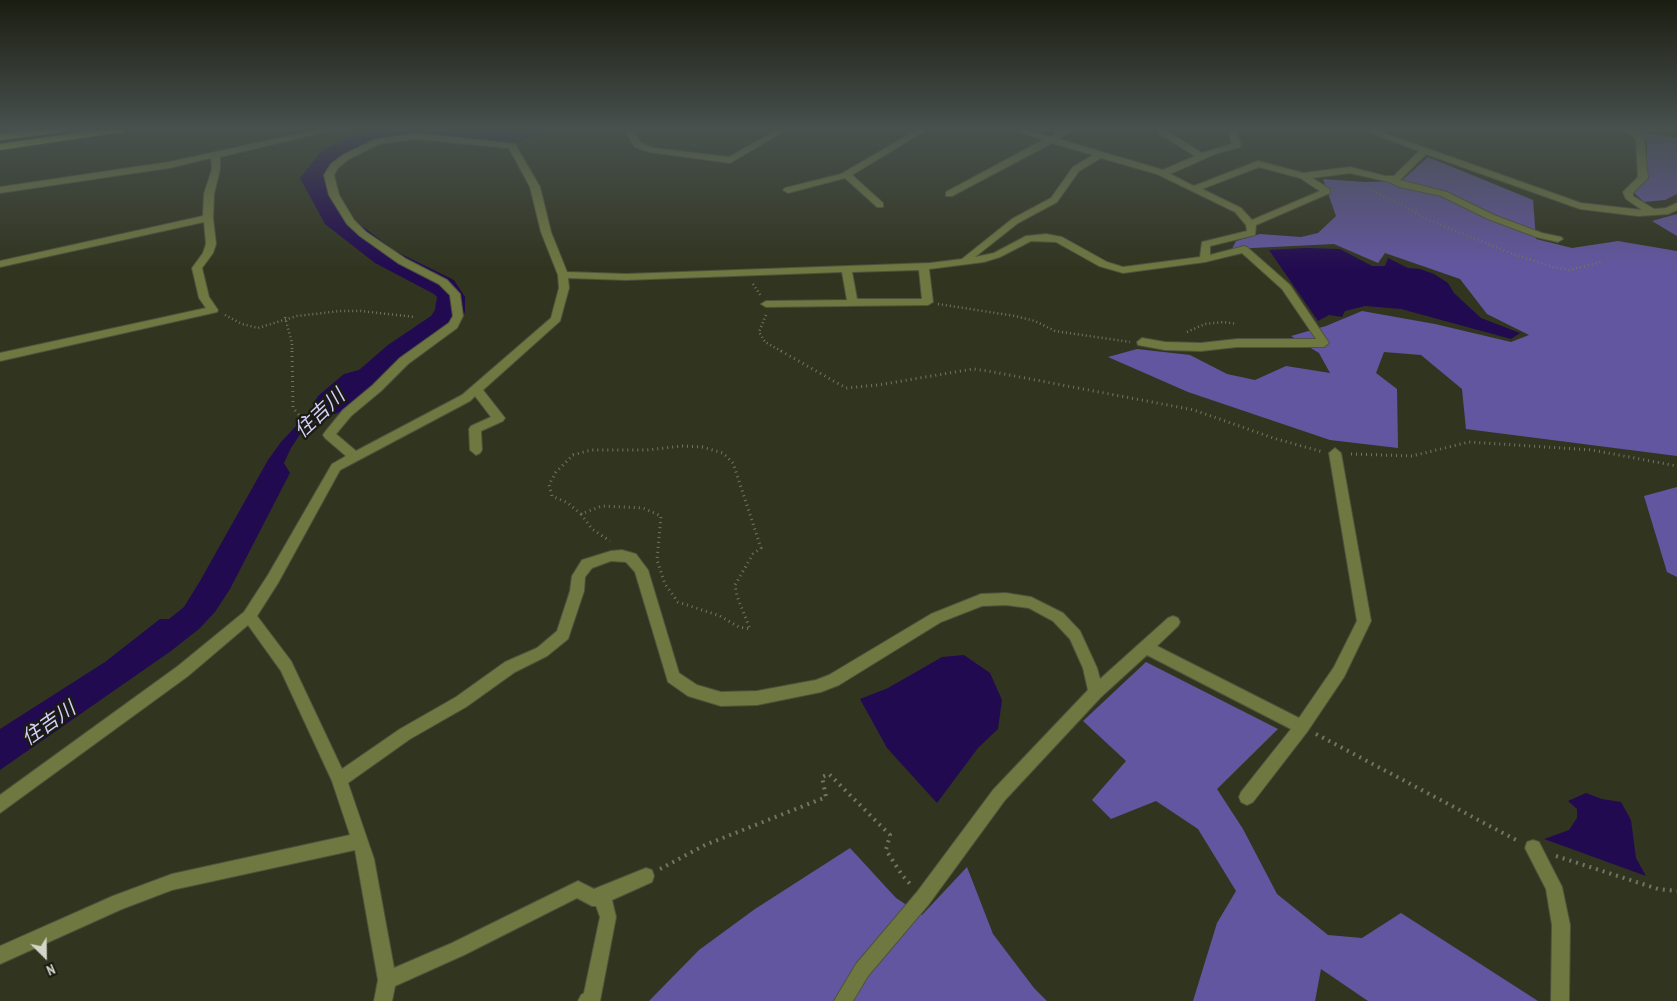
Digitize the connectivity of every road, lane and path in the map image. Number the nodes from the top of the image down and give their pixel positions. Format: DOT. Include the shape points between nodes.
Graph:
graph roads {
  1 [pos="97,176"];
  2 [pos="214,176"];
  3 [pos="329,176"];
  4 [pos="529,176"];
  5 [pos="841,176"];
  6 [pos="849,176"];
  7 [pos="984,176"];
  8 [pos="1071,176"];
  9 [pos="1169,176"];
  10 [pos="1228,176"];
  11 [pos="1303,176"];
  12 [pos="1359,176"];
  13 [pos="1374,176"];
  14 [pos="1399,176"];
  15 [pos="1494,176"];
  16 [pos="1642,176"];
  17 [pos="1390,179"];
  18 [pos="1194,189"];
  19 [pos="0,190"];
  20 [pos="788,190"];
  21 [pos="950,194"];
  22 [pos="880,205"];
  23 [pos="1677,206"];
  24 [pos="1652,212"];
  25 [pos="208,218"];
  26 [pos="1251,224"];
  27 [pos="1558,240"];
  28 [pos="1205,259"];
  29 [pos="966,260"];
  30 [pos="1601,262"];
  31 [pos="0,264"];
  32 [pos="924,266"];
  33 [pos="846,269"];
  34 [pos="746,273"];
  35 [pos="563,275"];
  36 [pos="928,302"];
  37 [pos="766,304"];
  38 [pos="853,304"];
  39 [pos="415,317"];
  40 [pos="285,319"];
  41 [pos="242,324"];
  42 [pos="1237,324"];
  43 [pos="1180,335"];
  44 [pos="1142,342"];
  45 [pos="0,357"];
  46 [pos="476,389"];
  47 [pos="326,431"];
  48 [pos="476,450"];
  49 [pos="1335,453"];
  50 [pos="355,457"];
  51 [pos="1677,466"];
  52 [pos="581,514"];
  53 [pos="622,555"];
  54 [pos="249,616"];
  55 [pos="1173,622"];
  56 [pos="1147,648"];
  57 [pos="1096,692"];
  58 [pos="1302,727"];
  59 [pos="339,780"];
  60 [pos="1247,797"];
  61 [pos="0,804"];
  62 [pos="360,841"];
  63 [pos="1532,848"];
  64 [pos="646,876"];
  65 [pos="1677,891"];
  66 [pos="602,896"];
  67 [pos="923,898"];
  68 [pos="0,955"];
  69 [pos="387,980"];
  70 [pos="383,1001"];
  71 [pos="588,1001"];
  72 [pos="842,1001"];
  73 [pos="1560,1001"];
  1 -- 19 [label="street"];
  2 -- 25 [label="street"];
  3 -- 50 [label="street" via="334,195 350,222 402,261 443,282 455,294 458,307 453,325 404,361 347,413 330,435"];
  4 -- 35 [label="street"];
  5 -- 20 [label="street"];
  6 -- 22 [label="street"];
  7 -- 21 [label="street"];
  8 -- 29 [label="street" via="1054,200 1015,221"];
  9 -- 18 [label="street"];
  10 -- 18 [label="street"];
  11 -- 26 [label="street" via="1327,191"];
  12 -- 30 [label="path" via="1355,182 1424,218 1513,254 1569,270"];
  13 -- 17 [label="street"];
  14 -- 17 [label="street"];
  15 -- 24 [label="street" via="1580,206"];
  16 -- 24 [label="street" via="1628,192 1629,196"];
  17 -- 27 [label="street" via="1444,194 1491,217"];
  18 -- 26 [label="street" via="1238,210"];
  23 -- 24 [label="street" via="1668,211"];
  25 -- 31 [label="street"];
  25 -- 45 [label="street" via="211,244 197,268 204,298 213,310"];
  26 -- 28 [label="street" via="1252,234 1205,244"];
  28 -- 29 [label="street" via="1123,270 1095,260 1059,239 1046,237 1029,238 980,260"];
  28 -- 44 [label="street" via="1244,249 1286,287 1324,343 1237,343 1201,347"];
  29 -- 32 [label="street"];
  32 -- 33 [label="street"];
  32 -- 36 [label="street"];
  33 -- 34 [label="street"];
  33 -- 38 [label="street"];
  34 -- 35 [label="street"];
  34 -- 37 [label="path"];
  35 -- 46 [label="street" via="564,288 556,319"];
  36 -- 38 [label="street"];
  36 -- 44 [label="path" via="1015,316 1055,331"];
  37 -- 38 [label="street"];
  37 -- 49 [label="path" via="766,318 759,332 766,342 846,388 973,369 988,370 1194,410 1273,438"];
  39 -- 40 [label="path" via="340,311"];
  40 -- 41 [label="path" via="258,328"];
  40 -- 47 [label="path" via="292,343 293,408 301,417"];
  42 -- 43 [label="path" via="1206,324"];
  46 -- 48 [label="street" via="499,418 475,428"];
  46 -- 50 [label="street" via="466,398"];
  49 -- 51 [label="path" via="1412,456 1468,442 1592,450"];
  49 -- 58 [label="street" via="1364,620 1339,672"];
  50 -- 54 [label="street" via="336,467"];
  52 -- 52 [label="path" via="552,496 549,485 556,472 573,456 591,450 682,446 723,453 733,463 761,548 753,554 735,585 750,629 678,602 666,584 657,560 661,516 643,508 602,506"];
  52 -- 53 [label="path" via="592,529 612,542"];
  53 -- 57 [label="street" via="631,558 641,570 673,677 693,691 721,699 757,698 816,687 834,680 936,618 981,600 1006,599 1031,604 1058,616 1074,636 1090,668"];
  53 -- 59 [label="street" via="587,564 579,576 563,635 542,652 510,667"];
  54 -- 59 [label="street" via="286,666"];
  54 -- 61 [label="street" via="183,671"];
  55 -- 56 [label="street"];
  56 -- 57 [label="street"];
  56 -- 58 [label="street"];
  57 -- 67 [label="street" via="999,794"];
  58 -- 60 [label="street"];
  58 -- 63 [label="path"];
  59 -- 62 [label="street"];
  62 -- 68 [label="street" via="172,882"];
  62 -- 69 [label="street"];
  63 -- 65 [label="path" via="1658,889"];
  63 -- 73 [label="street" via="1554,887 1561,925"];
  64 -- 66 [label="street"];
  64 -- 67 [label="path" via="705,845 826,797 822,777 829,774 890,835 886,850 902,875"];
  66 -- 69 [label="street" via="592,898 578,889 458,949"];
  66 -- 71 [label="street" via="608,917 592,999"];
  67 -- 72 [label="street" via="862,970"];
  69 -- 70 [label="street"];
}
